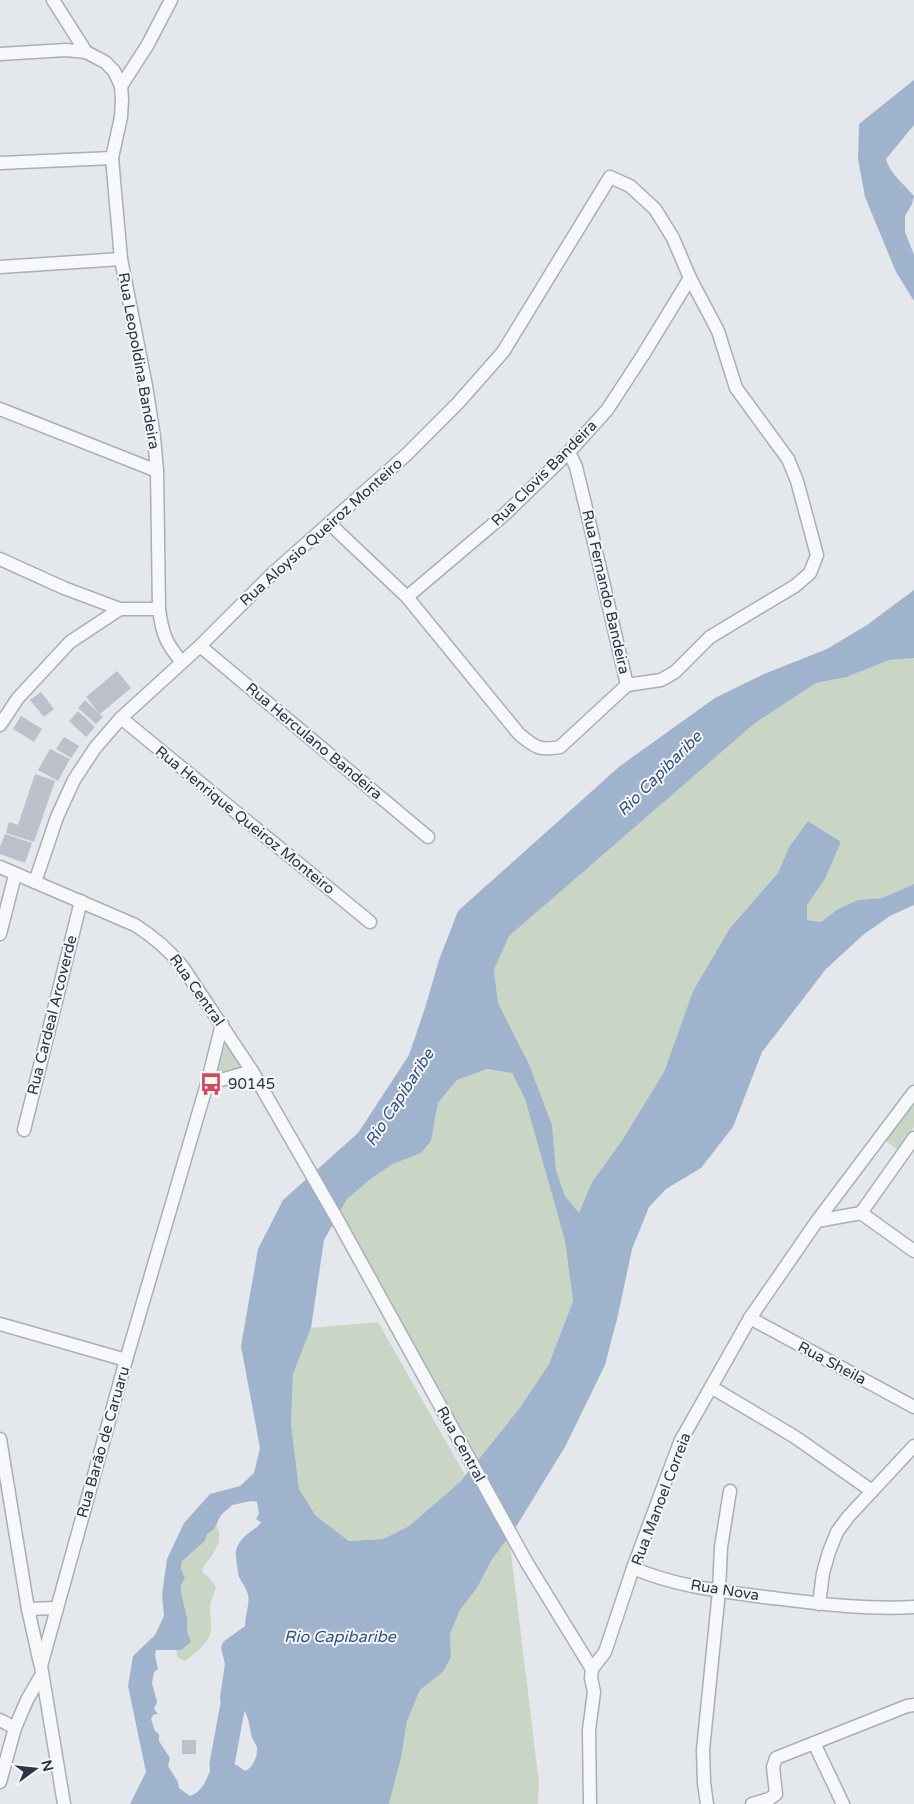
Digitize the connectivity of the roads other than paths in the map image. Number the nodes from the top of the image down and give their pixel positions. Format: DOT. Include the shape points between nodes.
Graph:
graph roads {
  1 [pos="53,0"];
  2 [pos="171,0"];
  3 [pos="86,52"];
  4 [pos="0,54"];
  5 [pos="121,86"];
  6 [pos="112,158"];
  7 [pos="0,163"];
  8 [pos="121,259"];
  9 [pos="0,267"];
  10 [pos="690,278"];
  11 [pos="0,409"];
  12 [pos="569,452"];
  13 [pos="157,471"];
  14 [pos="330,524"];
  15 [pos="0,559"];
  16 [pos="407,597"];
  17 [pos="120,609"];
  18 [pos="159,609"];
  19 [pos="200,646"];
  20 [pos="182,662"];
  21 [pos="627,685"];
  22 [pos="121,718"];
  23 [pos="0,725"];
  24 [pos="428,837"];
  25 [pos="0,867"];
  26 [pos="15,875"];
  27 [pos="35,882"];
  28 [pos="81,901"];
  29 [pos="370,922"];
  30 [pos="0,934"];
  31 [pos="222,1024"];
  32 [pos="252,1071"];
  33 [pos="207,1084"];
  34 [pos="914,1092"];
  35 [pos="24,1130"];
  36 [pos="914,1138"];
  37 [pos="861,1213"];
  38 [pos="817,1220"];
  39 [pos="914,1251"];
  40 [pos="750,1318"];
  41 [pos="0,1324"];
  42 [pos="126,1360"];
  43 [pos="711,1387"];
  44 [pos="914,1407"];
  45 [pos="0,1439"];
  46 [pos="914,1446"];
  47 [pos="730,1491"];
  48 [pos="872,1491"];
  49 [pos="633,1568"];
  50 [pos="719,1591"];
  51 [pos="819,1604"];
  52 [pos="914,1607"];
  53 [pos="56,1608"];
  54 [pos="28,1609"];
  55 [pos="592,1669"];
  56 [pos="41,1670"];
  57 [pos="914,1705"];
  58 [pos="0,1720"];
  59 [pos="16,1728"];
  60 [pos="814,1743"];
  61 [pos="0,1782"];
  62 [pos="64,1804"];
  63 [pos="590,1804"];
  64 [pos="707,1804"];
  65 [pos="752,1804"];
  66 [pos="843,1804"];
  1 -- 3 [label="street"];
  2 -- 5 [label="street"];
  3 -- 4 [label="street"];
  3 -- 5 [label="street" via="106,62"];
  5 -- 6 [label="street, Rua Leopoldina Bandeira" via="121,117"];
  6 -- 7 [label="street"];
  6 -- 8 [label="street, Rua Leopoldina Bandeira"];
  8 -- 9 [label="street"];
  8 -- 13 [label="street, Rua Leopoldina Bandeira" via="146,386"];
  10 -- 12 [label="street, Rua Clovis Bandeira" via="607,410"];
  10 -- 14 [label="street, Rua Aloysio Queiroz Monteiro" via="673,238 654,209 630,186 610,177 502,352 452,410"];
  10 -- 21 [label="street, Rua Fernando Bandeira" via="718,331 736,388 788,459 817,555 810,573 795,586 710,637 675,672 661,680"];
  11 -- 13 [label="street"];
  12 -- 16 [label="street, Rua Clovis Bandeira" via="505,514"];
  12 -- 21 [label="street, Rua Fernando Bandeira" via="584,500"];
  13 -- 18 [label="street, Rua Leopoldina Bandeira"];
  14 -- 16 [label="street"];
  14 -- 19 [label="street, Rua Aloysio Queiroz Monteiro" via="272,574"];
  15 -- 17 [label="street"];
  16 -- 21 [label="street" via="519,734 534,746 545,750 560,747"];
  17 -- 18 [label="street"];
  17 -- 23 [label="street" via="70,642 18,698"];
  18 -- 20 [label="street, Rua Leopoldina Bandeira" via="167,643"];
  19 -- 20 [label="street, Rua Aloysio Queiroz Monteiro"];
  19 -- 24 [label="street, Rua Herculano Bandeira"];
  20 -- 22 [label="street, Rua Aloysio Queiroz Monteiro"];
  22 -- 27 [label="street, Rua Aloysio Queiroz Monteiro" via="95,748 74,780 56,817"];
  22 -- 29 [label="street, Rua Henrique Queiroz Monteiro"];
  25 -- 26 [label="street, Rua Central"];
  26 -- 27 [label="street, Rua Central"];
  26 -- 30 [label="street"];
  27 -- 28 [label="street, Rua Central"];
  28 -- 31 [label="street, Rua Central" via="135,925 155,938 182,966"];
  28 -- 35 [label="street, Rua Cardeal Arcoverde"];
  31 -- 32 [label="street, Rua Central"];
  31 -- 33 [label="street, Rua Barão de Caruaru"];
  32 -- 33 [label="street"];
  32 -- 55 [label="street, Rua Central" via="527,1564"];
  33 -- 42 [label="street, Rua Barão de Caruaru"];
  34 -- 38 [label="street, Rua Manoel Correia"];
  36 -- 37 [label="street"];
  37 -- 38 [label="street"];
  37 -- 39 [label="street"];
  38 -- 40 [label="street, Rua Manoel Correia"];
  40 -- 43 [label="street, Rua Manoel Correia"];
  40 -- 44 [label="street, Rua Sheila"];
  41 -- 42 [label="street"];
  42 -- 53 [label="street, Rua Barão de Caruaru"];
  43 -- 48 [label="street" via="795,1437"];
  43 -- 49 [label="street, Rua Manoel Correia" via="680,1442"];
  45 -- 54 [label="street"];
  46 -- 48 [label="street"];
  47 -- 50 [label="street"];
  48 -- 51 [label="street" via="837,1532 823,1573"];
  49 -- 50 [label="street, Rua Nova" via="658,1578"];
  49 -- 55 [label="street, Rua Manoel Correia" via="605,1652"];
  50 -- 51 [label="street, Rua Nova"];
  50 -- 64 [label="street" via="703,1750"];
  51 -- 52 [label="street, Rua Nova"];
  53 -- 54 [label="street"];
  53 -- 56 [label="street, Rua Barão de Caruaru"];
  54 -- 56 [label="street"];
  55 -- 63 [label="street"];
  56 -- 59 [label="street"];
  56 -- 62 [label="street, Rua Barão de Caruaru"];
  57 -- 60 [label="street"];
  58 -- 59 [label="street"];
  59 -- 61 [label="street"];
  60 -- 65 [label="street" via="774,1762 776,1794"];
  60 -- 66 [label="street"];
}
